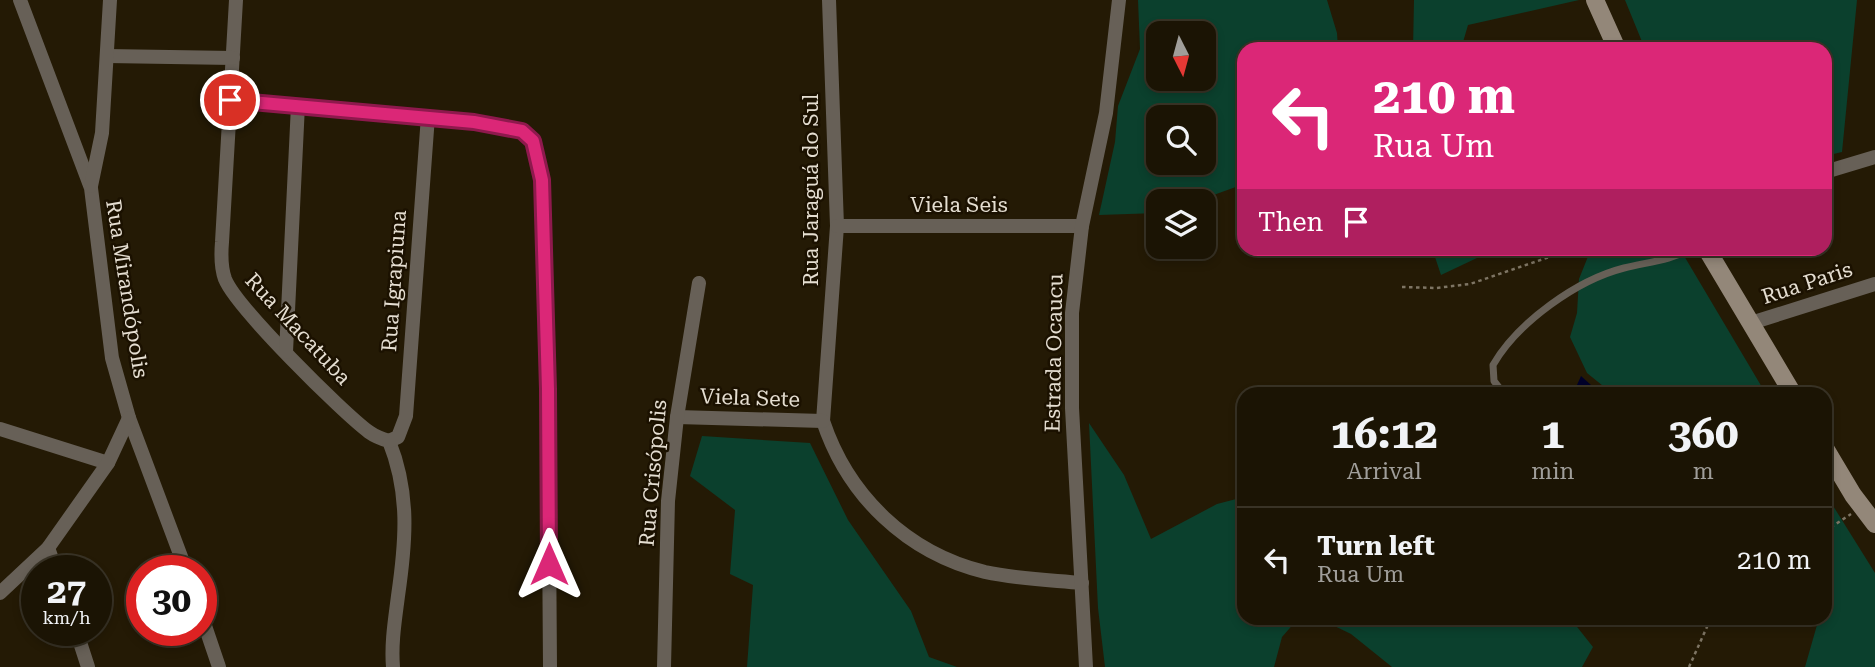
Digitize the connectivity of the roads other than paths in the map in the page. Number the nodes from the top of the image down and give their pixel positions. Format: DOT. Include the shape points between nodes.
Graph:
graph roads {
  1 [pos="20,0"];
  2 [pos="110,0"];
  3 [pos="236,0"];
  4 [pos="829,0"];
  5 [pos="1119,0"];
  6 [pos="1595,0"];
  7 [pos="1614,42"];
  8 [pos="107,56"];
  9 [pos="233,58"];
  10 [pos="230,100"];
  11 [pos="298,105"];
  12 [pos="428,116"];
  13 [pos="102,133"];
  14 [pos="73,138"];
  15 [pos="1875,157"];
  16 [pos="1832,170"];
  17 [pos="90,188"];
  18 [pos="837,226"];
  19 [pos="1082,226"];
  20 [pos="1674,256"];
  21 [pos="1711,256"];
  22 [pos="699,283"];
  23 [pos="1874,288"];
  24 [pos="1751,323"];
  25 [pos="286,352"];
  26 [pos="1499,387"];
  27 [pos="1789,387"];
  28 [pos="677,417"];
  29 [pos="129,418"];
  30 [pos="823,421"];
  31 [pos="0,429"];
  32 [pos="389,441"];
  33 [pos="1832,458"];
  34 [pos="108,463"];
  35 [pos="1871,517"];
  36 [pos="48,548"];
  37 [pos="51,555"];
  38 [pos="180,555"];
  39 [pos="1082,583"];
  40 [pos="0,593"];
  41 [pos="81,646"];
  42 [pos="212,646"];
  43 [pos="88,667"];
  44 [pos="219,667"];
  45 [pos="393,667"];
  46 [pos="550,667"];
  47 [pos="664,667"];
  48 [pos="1086,667"];
  1 -- 14 [label="street, Rua Mirandópolis"];
  2 -- 8 [label="street"];
  3 -- 9 [label="street, Rua Macatuba"];
  4 -- 18 [label="street, Rua Jaraguá do Sul"];
  5 -- 19 [label="street, Estrada Ocaucu" via="1107,113"];
  6 -- 7 [label="main road"];
  8 -- 9 [label="street"];
  8 -- 13 [label="street"];
  9 -- 10 [label="street, Rua Macatuba"];
  10 -- 11 [label="street"];
  10 -- 25 [label="street, Rua Macatuba" via="221,259 226,280 238,299"];
  11 -- 12 [label="street"];
  11 -- 25 [label="street"];
  12 -- 32 [label="street, Rua Igrapiuna" via="406,416 398,437"];
  12 -- 46 [label="street" via="522,131 533,141 542,180"];
  13 -- 14 [label="street"];
  13 -- 17 [label="street"];
  14 -- 17 [label="street, Rua Mirandópolis"];
  15 -- 16 [label="street"];
  17 -- 29 [label="street, Rua Mirandópolis" via="112,358"];
  18 -- 19 [label="street, Viela Seis"];
  18 -- 30 [label="street, Rua Jaraguá do Sul"];
  19 -- 39 [label="street, Estrada Ocaucu" via="1072,313 1072,408"];
  20 -- 26 [label="lane" via="1597,276 1559,298 1493,365"];
  21 -- 24 [label="main road"];
  22 -- 28 [label="street, Rua Crisópolis"];
  23 -- 24 [label="street, Rua Paris"];
  24 -- 27 [label="main road"];
  25 -- 32 [label="street, Rua Macatuba" via="362,426"];
  28 -- 30 [label="street, Viela Sete"];
  28 -- 47 [label="street, Rua Crisópolis" via="668,501"];
  29 -- 34 [label="street"];
  29 -- 38 [label="street, Rua Mirandópolis"];
  30 -- 39 [label="street" via="833,452 852,482 876,513 912,540 942,557 985,572"];
  31 -- 34 [label="street"];
  32 -- 45 [label="street" via="406,496"];
  33 -- 35 [label="main road"];
  34 -- 36 [label="street"];
  36 -- 37 [label="street"];
  36 -- 40 [label="street"];
  39 -- 48 [label="street, Estrada Ocaucu"];
  41 -- 43 [label="street"];
  42 -- 44 [label="street"];
}
